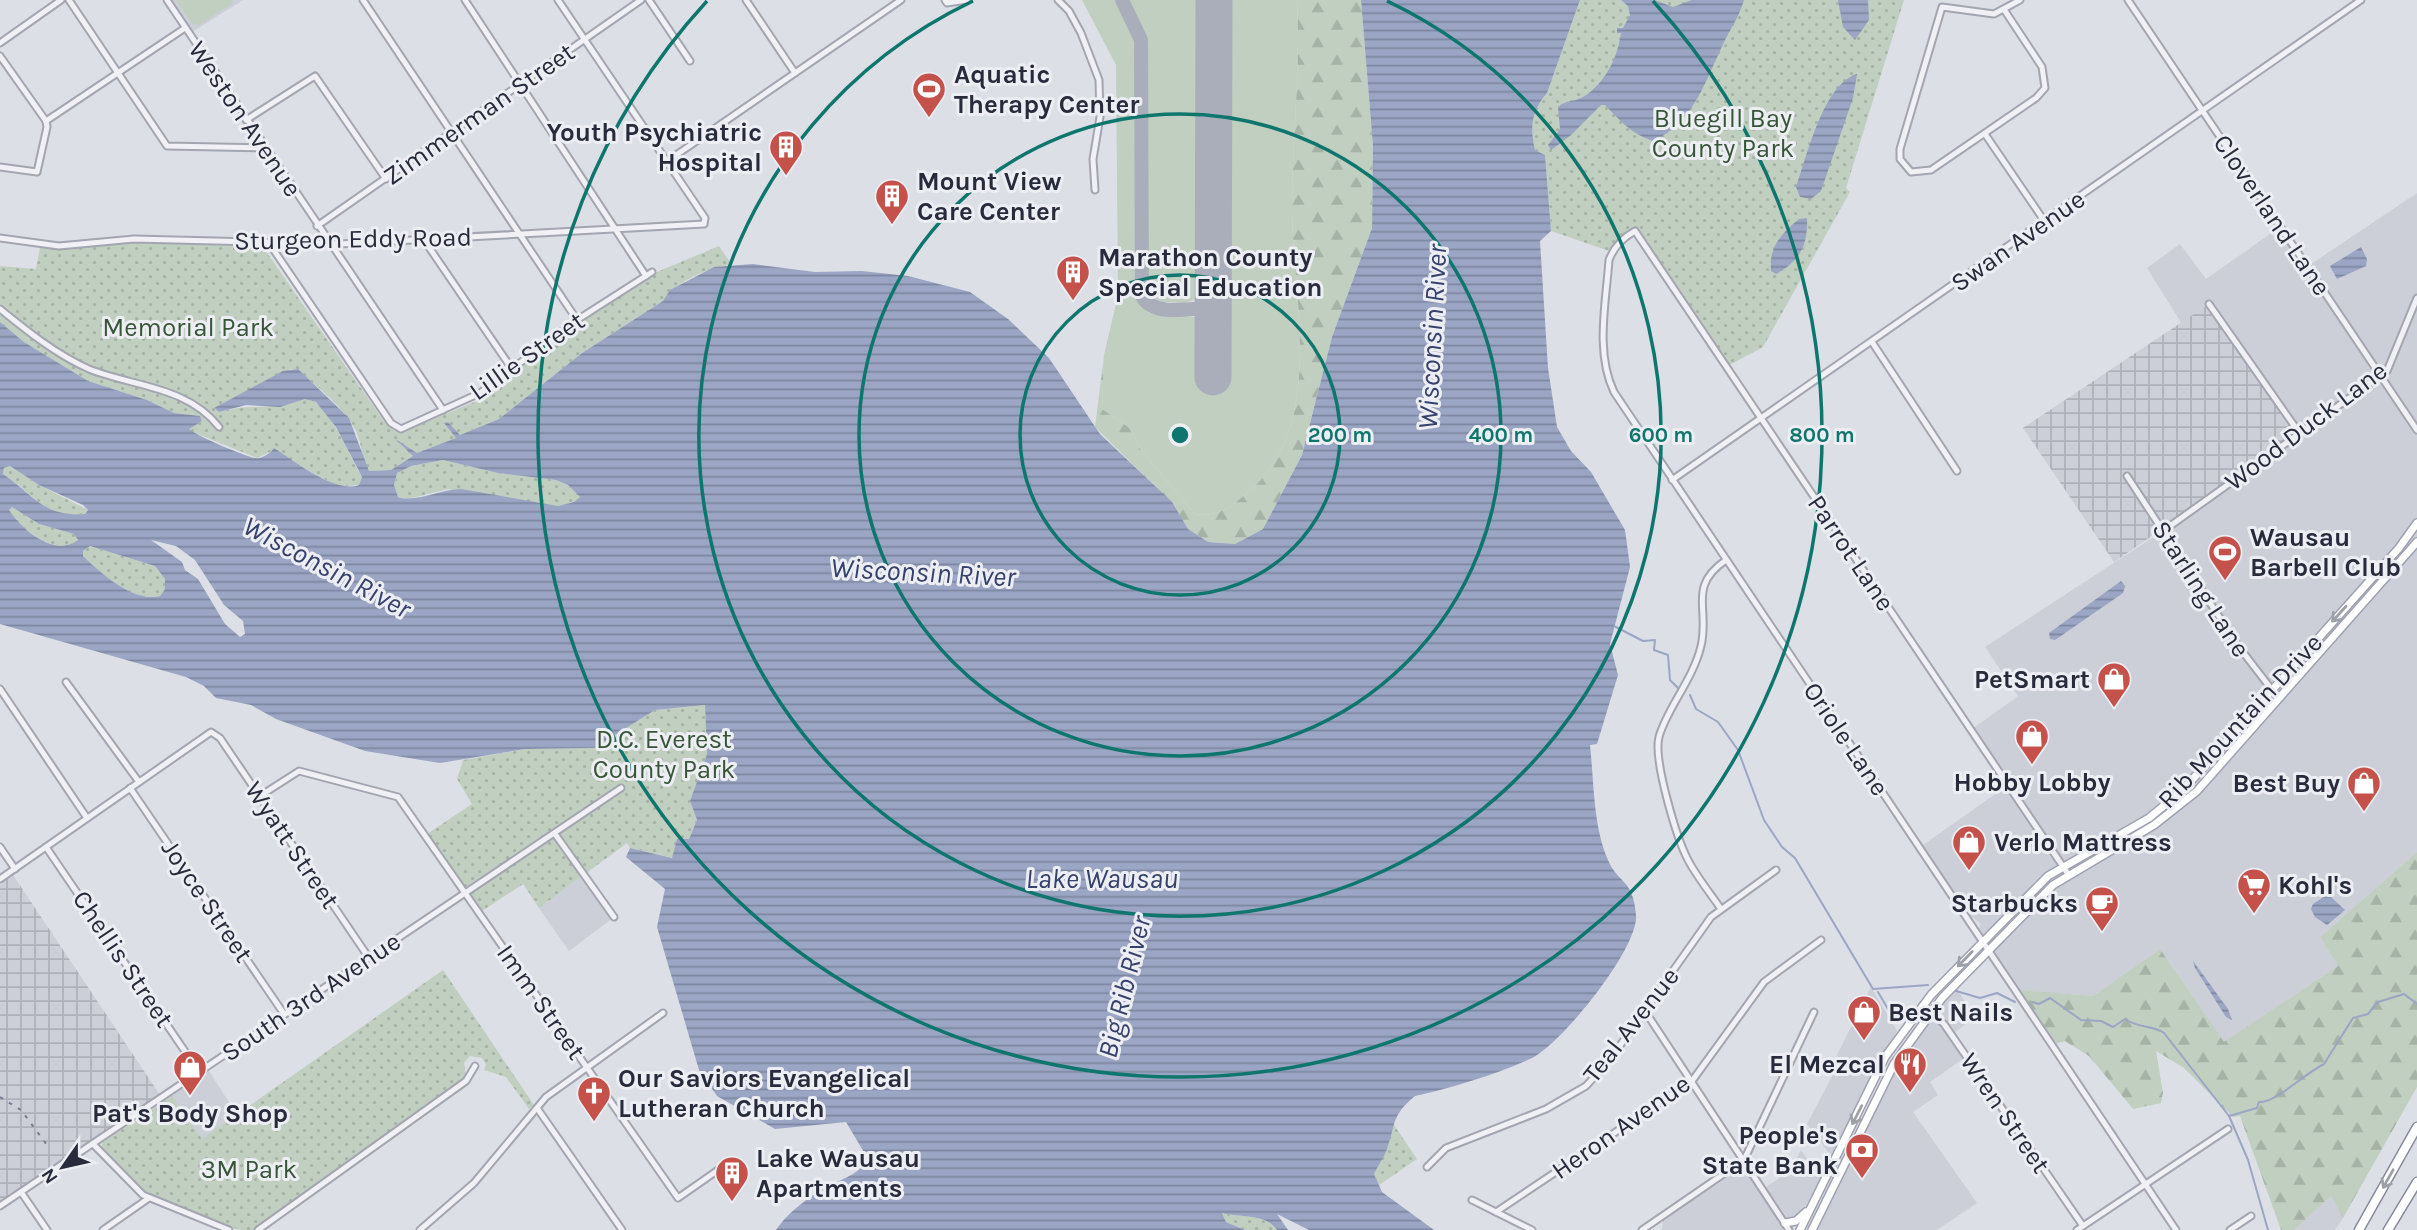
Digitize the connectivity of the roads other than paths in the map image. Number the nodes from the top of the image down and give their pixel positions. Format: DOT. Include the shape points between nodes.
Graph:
graph roads {
  1 [pos="61,0"];
  2 [pos="69,0"];
  3 [pos="167,0"];
  4 [pos="363,0"];
  5 [pos="465,0"];
  6 [pos="558,0"];
  7 [pos="641,0"];
  8 [pos="649,0"];
  9 [pos="746,0"];
  10 [pos="901,0"];
  11 [pos="945,0"];
  12 [pos="967,0"];
  13 [pos="1058,0"];
  14 [pos="2020,0"];
  15 [pos="2128,0"];
  16 [pos="2361,0"];
  17 [pos="2005,11"];
  18 [pos="185,28"];
  19 [pos="584,40"];
  20 [pos="0,43"];
  21 [pos="0,56"];
  22 [pos="690,61"];
  23 [pos="117,73"];
  24 [pos="795,74"];
  25 [pos="521,86"];
  26 [pos="2203,112"];
  27 [pos="246,120"];
  28 [pos="46,121"];
  29 [pos="452,134"];
  30 [pos="1985,134"];
  31 [pos="265,148"];
  32 [pos="666,162"];
  33 [pos="0,167"];
  34 [pos="386,179"];
  35 [pos="1095,190"];
  36 [pos="2045,222"];
  37 [pos="317,226"];
  38 [pos="616,230"];
  39 [pos="1634,232"];
  40 [pos="519,234"];
  41 [pos="0,238"];
  42 [pos="424,240"];
  43 [pos="268,243"];
  44 [pos="329,244"];
  45 [pos="2417,298"];
  46 [pos="2209,303"];
  47 [pos="0,309"];
  48 [pos="577,320"];
  49 [pos="1872,342"];
  50 [pos="512,369"];
  51 [pos="2381,376"];
  52 [pos="443,410"];
  53 [pos="1761,420"];
  54 [pos="219,427"];
  55 [pos="2417,430"];
  56 [pos="2300,434"];
  57 [pos="1957,471"];
  58 [pos="2127,476"];
  59 [pos="1672,480"];
  60 [pos="2417,523"];
  61 [pos="2163,531"];
  62 [pos="2417,542"];
  63 [pos="1726,560"];
  64 [pos="66,682"];
  65 [pos="0,689"];
  66 [pos="2271,692"];
  67 [pos="2279,699"];
  68 [pos="139,782"];
  69 [pos="130,788"];
  70 [pos="621,788"];
  71 [pos="260,796"];
  72 [pos="87,818"];
  73 [pos="555,834"];
  74 [pos="0,847"];
  75 [pos="46,847"];
  76 [pos="2063,865"];
  77 [pos="15,869"];
  78 [pos="1776,870"];
  79 [pos="2068,874"];
  80 [pos="0,879"];
  81 [pos="465,893"];
  82 [pos="1721,909"];
  83 [pos="614,917"];
  84 [pos="1821,940"];
  85 [pos="1982,941"];
  86 [pos="1988,950"];
  87 [pos="369,958"];
  88 [pos="1923,1004"];
  89 [pos="1645,1011"];
  90 [pos="1931,1011"];
  91 [pos="1814,1012"];
  92 [pos="663,1013"];
  93 [pos="284,1014"];
  94 [pos="475,1066"];
  95 [pos="586,1067"];
  96 [pos="199,1072"];
  97 [pos="1692,1081"];
  98 [pos="537,1108"];
  99 [pos="2417,1127"];
  100 [pos="2228,1129"];
  101 [pos="93,1144"];
  102 [pos="1744,1160"];
  103 [pos="1427,1167"];
  104 [pos="721,1168"];
  105 [pos="2417,1182"];
  106 [pos="2145,1184"];
  107 [pos="21,1192"];
  108 [pos="149,1198"];
  109 [pos="1472,1200"];
  110 [pos="0,1206"];
  111 [pos="1812,1207"];
  112 [pos="1496,1212"];
  113 [pos="2251,1216"];
  114 [pos="1653,1222"];
  115 [pos="1787,1226"];
  116 [pos="2080,1228"];
  117 [pos="47,1230"];
  118 [pos="103,1230"];
  119 [pos="228,1230"];
  120 [pos="258,1230"];
  121 [pos="420,1230"];
  122 [pos="621,1230"];
  123 [pos="1532,1230"];
  124 [pos="1642,1230"];
  125 [pos="1659,1230"];
  126 [pos="1800,1230"];
  127 [pos="1812,1230"];
  128 [pos="2176,1230"];
  129 [pos="2230,1230"];
  130 [pos="2359,1230"];
  131 [pos="2388,1230"];
  1 -- 20 [label="street"];
  2 -- 23 [label="street"];
  3 -- 18 [label="street, Weston Avenue"];
  4 -- 29 [label="street"];
  5 -- 25 [label="street"];
  6 -- 19 [label="street"];
  7 -- 19 [label="street, Zimmerman Street"];
  8 -- 22 [label="street"];
  9 -- 24 [label="street"];
  10 -- 24 [label="street"];
  11 -- 12 [label="street"];
  13 -- 35 [label="street" via="1069,10 1083,37 1099,83"];
  14 -- 17 [label="street"];
  15 -- 26 [label="street, Cloverland Lane"];
  16 -- 26 [label="street, Swan Avenue"];
  17 -- 30 [label="street" via="2042,67 2046,85 2036,98"];
  17 -- 30 [label="street" via="1985,14 1942,7 1900,159 1911,172 1920,174"];
  18 -- 23 [label="street"];
  18 -- 27 [label="street, Weston Avenue"];
  19 -- 25 [label="street, Zimmerman Street"];
  19 -- 32 [label="street"];
  21 -- 28 [label="street"];
  23 -- 28 [label="street"];
  23 -- 31 [label="street" via="167,146"];
  24 -- 32 [label="street"];
  25 -- 29 [label="street, Zimmerman Street"];
  25 -- 38 [label="street"];
  26 -- 36 [label="street, Swan Avenue"];
  26 -- 51 [label="street, Cloverland Lane"];
  27 -- 31 [label="street, Weston Avenue"];
  27 -- 34 [label="street" via="313,75"];
  28 -- 33 [label="street" via="37,172"];
  29 -- 34 [label="street, Zimmerman Street"];
  29 -- 40 [label="street"];
  30 -- 36 [label="street"];
  31 -- 37 [label="street, Weston Avenue"];
  32 -- 38 [label="street, Sturgeon Eddy Road" via="705,224"];
  34 -- 37 [label="street, Zimmerman Street"];
  36 -- 49 [label="street, Swan Avenue"];
  37 -- 44 [label="street, Weston Avenue"];
  38 -- 40 [label="street, Sturgeon Eddy Road"];
  38 -- 48 [label="street, Lillie Street" via="649,274"];
  39 -- 53 [label="street, Parrot Lane"];
  39 -- 59 [label="street, Oriole Lane" via="1618,243 1609,260 1605,368 1620,402"];
  40 -- 42 [label="street, Sturgeon Eddy Road"];
  40 -- 48 [label="street"];
  41 -- 43 [label="street, Sturgeon Eddy Road" via="59,246 133,239"];
  42 -- 44 [label="street, Sturgeon Eddy Road"];
  42 -- 50 [label="street"];
  43 -- 44 [label="street, Sturgeon Eddy Road"];
  43 -- 52 [label="street, Lillie Street" via="397,428"];
  44 -- 52 [label="street, Weston Avenue"];
  45 -- 51 [label="street, Wood Duck Lane" via="2390,367"];
  46 -- 56 [label="street"];
  47 -- 54 [label="street" via="79,364 173,394 204,411"];
  48 -- 50 [label="street, Lillie Street"];
  49 -- 53 [label="street, Swan Avenue"];
  49 -- 57 [label="street"];
  50 -- 52 [label="street, Lillie Street" via="480,393"];
  51 -- 55 [label="street, Cloverland Lane"];
  51 -- 56 [label="street, Wood Duck Lane"];
  53 -- 59 [label="street, Swan Avenue"];
  53 -- 76 [label="street, Parrot Lane"];
  56 -- 61 [label="street, Wood Duck Lane"];
  58 -- 61 [label="street, Starling Lane"];
  59 -- 63 [label="street, Oriole Lane"];
  60 -- 66 [label="main road, Rib Mountain Drive, one-way"];
  61 -- 66 [label="street, Starling Lane"];
  62 -- 67 [label="main road, Rib Mountain Drive"];
  63 -- 82 [label="street" via="1702,586 1701,646 1692,675 1660,734 1657,752 1685,854"];
  63 -- 85 [label="street, Oriole Lane"];
  64 -- 68 [label="street"];
  65 -- 72 [label="street"];
  66 -- 67 [label="street, Starling Lane"];
  66 -- 76 [label="main road, Rib Mountain Drive" via="2165,806"];
  67 -- 79 [label="main road, Rib Mountain Drive" via="2185,802"];
  68 -- 69 [label="street"];
  68 -- 71 [label="street, Wyatt Street" via="206,734 215,733"];
  69 -- 72 [label="street"];
  69 -- 93 [label="street, Joyce Street"];
  70 -- 73 [label="street, South 3rd Avenue"];
  71 -- 81 [label="street, Imm Street" via="299,771 398,797"];
  71 -- 87 [label="street, Wyatt Street"];
  72 -- 75 [label="street"];
  73 -- 81 [label="street, South 3rd Avenue"];
  73 -- 83 [label="street"];
  74 -- 77 [label="street"];
  75 -- 77 [label="street"];
  75 -- 96 [label="street, Chellis Street"];
  76 -- 79 [label="street, Parrot Lane"];
  76 -- 85 [label="main road, Rib Mountain Drive"];
  77 -- 80 [label="street"];
  78 -- 82 [label="street, Teal Avenue"];
  79 -- 86 [label="main road, Rib Mountain Drive"];
  81 -- 87 [label="street, South 3rd Avenue"];
  81 -- 95 [label="street, Imm Street"];
  82 -- 89 [label="street, Teal Avenue"];
  84 -- 97 [label="street, Heron Avenue" via="1764,982"];
  85 -- 86 [label="street, Oriole Lane"];
  85 -- 88 [label="main road, Rib Mountain Drive, one-way"];
  86 -- 90 [label="main road, Rib Mountain Drive"];
  86 -- 106 [label="street, Oriole Lane"];
  87 -- 93 [label="street, South 3rd Avenue"];
  88 -- 90 [label="street, Wren Street"];
  88 -- 111 [label="main road, Rib Mountain Drive, one-way" via="1885,1057"];
  89 -- 97 [label="street"];
  89 -- 103 [label="street, Teal Avenue" via="1587,1086 1546,1108 1446,1148"];
  90 -- 116 [label="street, Wren Street"];
  90 -- 127 [label="main road, Rib Mountain Drive" via="1894,1064"];
  91 -- 102 [label="street"];
  92 -- 95 [label="street"];
  93 -- 96 [label="street, South 3rd Avenue"];
  94 -- 120 [label="street" via="466,1081"];
  95 -- 98 [label="street"];
  95 -- 104 [label="street, Imm Street" via="678,1198"];
  96 -- 101 [label="street, South 3rd Avenue"];
  97 -- 102 [label="street"];
  97 -- 112 [label="street, Heron Avenue"];
  98 -- 121 [label="street" via="474,1183"];
  98 -- 122 [label="street"];
  99 -- 130 [label="highway, one-way"];
  100 -- 106 [label="street"];
  101 -- 107 [label="street, South 3rd Avenue"];
  101 -- 108 [label="street"];
  102 -- 114 [label="street"];
  102 -- 115 [label="street"];
  105 -- 131 [label="highway"];
  106 -- 116 [label="street"];
  106 -- 128 [label="street, Oriole Lane"];
  107 -- 110 [label="street, South 3rd Avenue"];
  107 -- 117 [label="street"];
  108 -- 118 [label="street"];
  108 -- 119 [label="street"];
  109 -- 112 [label="street"];
  111 -- 115 [label="main road"];
  111 -- 126 [label="main road, Rib Mountain Drive"];
  112 -- 123 [label="street"];
  113 -- 129 [label="street"];
  114 -- 124 [label="street"];
  114 -- 125 [label="street"];
}
